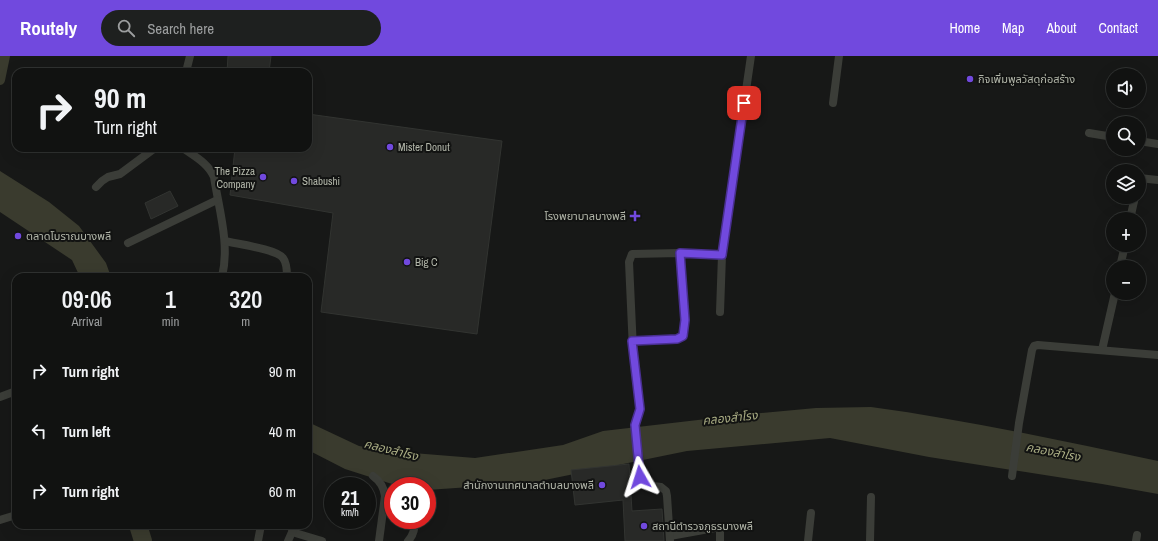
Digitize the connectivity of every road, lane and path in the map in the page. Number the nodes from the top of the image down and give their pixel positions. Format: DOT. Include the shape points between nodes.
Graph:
graph roads {
  1 [pos="190,56"];
  2 [pos="751,56"];
  3 [pos="839,56"];
  4 [pos="187,68"];
  5 [pos="833,103"];
  6 [pos="1089,133"];
  7 [pos="1106,136"];
  8 [pos="1146,142"];
  9 [pos="1158,144"];
  10 [pos="150,152"];
  11 [pos="189,152"];
  12 [pos="1146,179"];
  13 [pos="1158,180"];
  14 [pos="96,186"];
  15 [pos="217,200"];
  16 [pos="225,241"];
  17 [pos="128,243"];
  18 [pos="680,253"];
  19 [pos="722,255"];
  20 [pos="223,273"];
  21 [pos="287,273"];
  22 [pos="1113,300"];
  23 [pos="720,312"];
  24 [pos="632,341"];
  25 [pos="1102,350"];
  26 [pos="1158,355"];
  27 [pos="12,392"];
  28 [pos="0,397"];
  29 [pos="373,476"];
  30 [pos="1012,476"];
  31 [pos="871,497"];
  32 [pos="811,513"];
  33 [pos="12,516"];
  34 [pos="0,520"];
  35 [pos="260,529"];
  36 [pos="293,529"];
  37 [pos="295,529"];
  38 [pos="414,529"];
  39 [pos="670,539"];
  40 [pos="258,541"];
  41 [pos="288,541"];
  42 [pos="322,541"];
  43 [pos="379,541"];
  44 [pos="408,541"];
  45 [pos="720,541"];
  46 [pos="808,541"];
  47 [pos="870,541"];
  1 -- 4 [label="street"];
  2 -- 19 [label="street"];
  3 -- 5 [label="street"];
  6 -- 7 [label="street"];
  8 -- 9 [label="street"];
  10 -- 14 [label="street" via="120,174 108,177"];
  11 -- 15 [label="street" via="211,170"];
  12 -- 13 [label="street"];
  15 -- 16 [label="street"];
  15 -- 17 [label="street"];
  16 -- 20 [label="street"];
  16 -- 21 [label="street" via="277,254 283,258"];
  18 -- 19 [label="street"];
  18 -- 24 [label="street" via="685,320 683,336 677,339"];
  18 -- 24 [label="street" via="632,254 629,262"];
  19 -- 23 [label="street"];
  22 -- 25 [label="street"];
  24 -- 39 [label="street" via="640,409 635,425 639,472 645,485 661,487 666,491"];
  25 -- 26 [label="street"];
  25 -- 30 [label="street" via="1034,346"];
  27 -- 28 [label="street"];
  29 -- 43 [label="street" via="384,489 385,496"];
  31 -- 47 [label="street"];
  32 -- 46 [label="street"];
  33 -- 34 [label="street"];
  35 -- 40 [label="street"];
  36 -- 41 [label="street"];
  37 -- 42 [label="street"];
  38 -- 44 [label="street"];
  39 -- 45 [label="street" via="720,527"];
}
